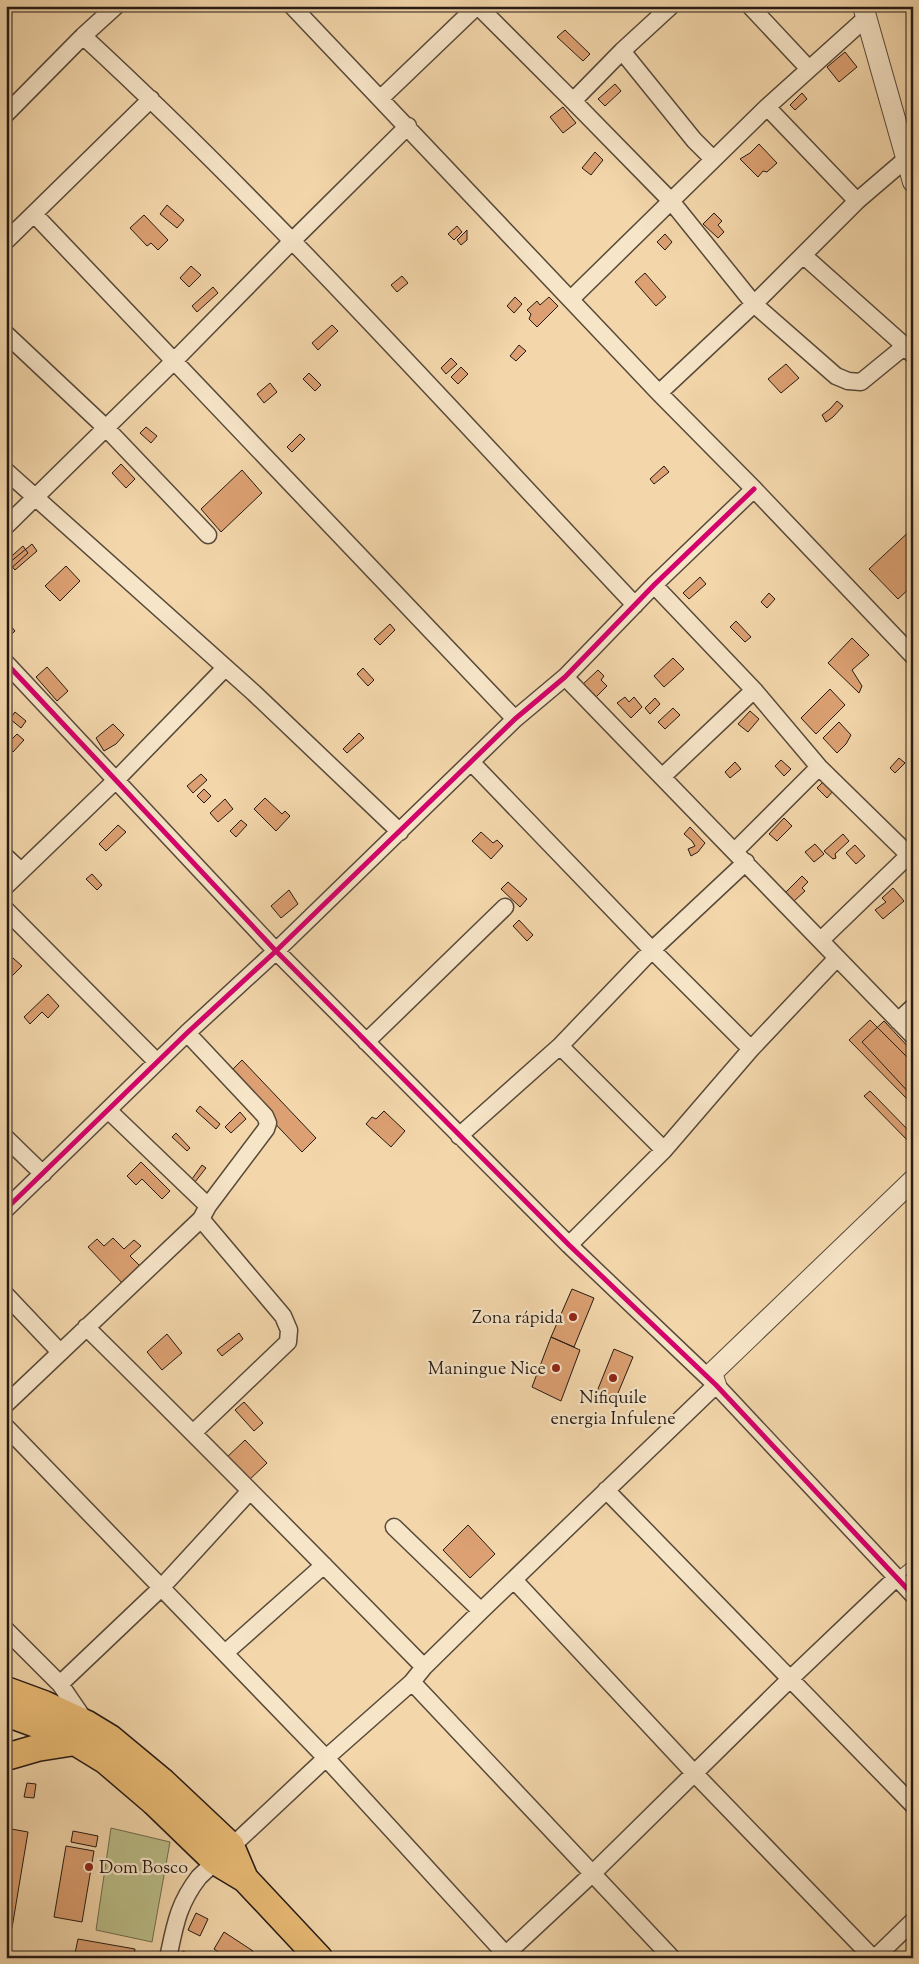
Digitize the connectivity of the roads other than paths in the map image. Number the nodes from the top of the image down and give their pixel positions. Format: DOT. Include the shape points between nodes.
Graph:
graph roads {
  1 [pos="116,6"];
  2 [pos="292,6"];
  3 [pos="477,6"];
  4 [pos="750,6"];
  5 [pos="660,10"];
  6 [pos="865,12"];
  7 [pos="83,36"];
  8 [pos="622,51"];
  9 [pos="809,69"];
  10 [pos="381,98"];
  11 [pos="152,99"];
  12 [pos="573,100"];
  13 [pos="767,107"];
  14 [pos="6,114"];
  15 [pos="408,126"];
  16 [pos="713,159"];
  17 [pos="906,159"];
  18 [pos="913,182"];
  19 [pos="671,201"];
  20 [pos="857,201"];
  21 [pos="34,214"];
  22 [pos="6,241"];
  23 [pos="292,241"];
  24 [pos="804,256"];
  25 [pos="571,299"];
  26 [pos="754,304"];
  27 [pos="6,334"];
  28 [pos="909,350"];
  29 [pos="174,362"];
  30 [pos="659,393"];
  31 [pos="106,428"];
  32 [pos="6,471"];
  33 [pos="754,489"];
  34 [pos="35,498"];
  35 [pos="6,526"];
  36 [pos="208,535"];
  37 [pos="654,585"];
  38 [pos="635,606"];
  39 [pos="913,656"];
  40 [pos="6,663"];
  41 [pos="225,668"];
  42 [pos="564,677"];
  43 [pos="754,690"];
  44 [pos="515,719"];
  45 [pos="472,762"];
  46 [pos="819,767"];
  47 [pos="662,777"];
  48 [pos="115,781"];
  49 [pos="400,832"];
  50 [pos="6,857"];
  51 [pos="740,857"];
  52 [pos="911,857"];
  53 [pos="21,871"];
  54 [pos="6,886"];
  55 [pos="505,907"];
  56 [pos="6,910"];
  57 [pos="821,940"];
  58 [pos="652,950"];
  59 [pos="276,951"];
  60 [pos="837,958"];
  61 [pos="913,1007"];
  62 [pos="898,1021"];
  63 [pos="187,1033"];
  64 [pos="913,1036"];
  65 [pos="366,1042"];
  66 [pos="560,1046"];
  67 [pos="751,1049"];
  68 [pos="157,1062"];
  69 [pos="109,1111"];
  70 [pos="459,1136"];
  71 [pos="6,1138"];
  72 [pos="664,1150"];
  73 [pos="43,1174"];
  74 [pos="913,1180"];
  75 [pos="6,1209"];
  76 [pos="204,1212"];
  77 [pos="569,1245"];
  78 [pos="6,1295"];
  79 [pos="86,1327"];
  80 [pos="60,1352"];
  81 [pos="716,1386"];
  82 [pos="6,1404"];
  83 [pos="6,1427"];
  84 [pos="193,1433"];
  85 [pos="606,1490"];
  86 [pos="249,1492"];
  87 [pos="394,1527"];
  88 [pos="913,1564"];
  89 [pos="324,1565"];
  90 [pos="896,1578"];
  91 [pos="514,1580"];
  92 [pos="162,1588"];
  93 [pos="913,1595"];
  94 [pos="482,1611"];
  95 [pos="6,1630"];
  96 [pos="225,1653"];
  97 [pos="424,1667"];
  98 [pos="789,1680"];
  99 [pos="412,1682"];
  100 [pos="60,1684"];
  101 [pos="6,1690"];
  102 [pos="6,1713"];
  103 [pos="81,1733"];
  104 [pos="6,1757"];
  105 [pos="326,1758"];
  106 [pos="695,1774"];
  107 [pos="913,1805"];
  108 [pos="223,1854"];
  109 [pos="592,1874"];
  110 [pos="913,1921"];
  111 [pos="505,1957"];
  112 [pos="168,1958"];
  113 [pos="319,1958"];
  114 [pos="672,1958"];
  115 [pos="874,1958"];
  1 -- 7 [label="street"];
  2 -- 10 [label="street"];
  3 -- 10 [label="street"];
  3 -- 12 [label="street"];
  4 -- 9 [label="street"];
  5 -- 8 [label="street"];
  6 -- 9 [label="street"];
  6 -- 17 [label="street"];
  7 -- 11 [label="street"];
  7 -- 14 [label="street"];
  8 -- 12 [label="street"];
  8 -- 16 [label="street"];
  9 -- 13 [label="street"];
  10 -- 15 [label="street"];
  11 -- 21 [label="street"];
  11 -- 23 [label="street"];
  12 -- 19 [label="street"];
  13 -- 16 [label="street"];
  13 -- 20 [label="street"];
  15 -- 23 [label="street"];
  15 -- 25 [label="street"];
  16 -- 19 [label="street"];
  17 -- 18 [label="street"];
  17 -- 20 [label="street"];
  19 -- 25 [label="street"];
  19 -- 26 [label="street"];
  20 -- 24 [label="street"];
  21 -- 22 [label="street"];
  21 -- 29 [label="street"];
  23 -- 29 [label="street"];
  23 -- 38 [label="street"];
  24 -- 26 [label="street"];
  24 -- 28 [label="street"];
  25 -- 30 [label="street"];
  26 -- 28 [label="street" via="836,376 848,381 861,382"];
  26 -- 30 [label="street"];
  27 -- 31 [label="street"];
  29 -- 31 [label="street"];
  29 -- 44 [label="street"];
  30 -- 33 [label="street"];
  31 -- 34 [label="street"];
  31 -- 36 [label="street"];
  32 -- 34 [label="street"];
  33 -- 37 [label="street"];
  33 -- 39 [label="street"];
  34 -- 35 [label="street"];
  34 -- 41 [label="street"];
  37 -- 38 [label="street"];
  37 -- 43 [label="street"];
  38 -- 42 [label="street"];
  40 -- 48 [label="street"];
  41 -- 48 [label="street"];
  41 -- 49 [label="street"];
  42 -- 44 [label="street"];
  42 -- 47 [label="street"];
  43 -- 46 [label="street"];
  43 -- 47 [label="street"];
  44 -- 45 [label="street"];
  45 -- 49 [label="street"];
  45 -- 58 [label="street"];
  46 -- 51 [label="street"];
  46 -- 52 [label="street"];
  47 -- 51 [label="street"];
  48 -- 53 [label="street"];
  48 -- 59 [label="street"];
  49 -- 59 [label="street"];
  50 -- 53 [label="street"];
  51 -- 57 [label="street"];
  51 -- 58 [label="street"];
  52 -- 57 [label="street"];
  53 -- 54 [label="street"];
  55 -- 65 [label="street"];
  56 -- 68 [label="street"];
  57 -- 60 [label="street"];
  58 -- 66 [label="street"];
  58 -- 67 [label="street"];
  59 -- 63 [label="street"];
  59 -- 65 [label="street"];
  60 -- 62 [label="street"];
  60 -- 67 [label="street"];
  61 -- 62 [label="street"];
  62 -- 64 [label="street"];
  63 -- 68 [label="street"];
  63 -- 76 [label="street" via="268,1123"];
  65 -- 70 [label="street"];
  66 -- 70 [label="street"];
  66 -- 72 [label="street"];
  67 -- 72 [label="street"];
  68 -- 69 [label="street"];
  69 -- 73 [label="street"];
  69 -- 76 [label="street"];
  70 -- 77 [label="street"];
  71 -- 73 [label="street"];
  72 -- 77 [label="street"];
  73 -- 75 [label="street"];
  74 -- 81 [label="street" via="712,1373"];
  76 -- 79 [label="street"];
  76 -- 84 [label="street" via="284,1316 288,1342"];
  77 -- 81 [label="street"];
  78 -- 80 [label="street"];
  79 -- 80 [label="street"];
  79 -- 84 [label="street"];
  80 -- 82 [label="street"];
  81 -- 85 [label="street"];
  81 -- 90 [label="street"];
  83 -- 92 [label="street"];
  84 -- 86 [label="street"];
  85 -- 91 [label="street"];
  85 -- 98 [label="street"];
  86 -- 89 [label="street"];
  86 -- 92 [label="street"];
  87 -- 94 [label="street"];
  88 -- 90 [label="lane"];
  89 -- 96 [label="street"];
  89 -- 97 [label="street"];
  90 -- 93 [label="street"];
  90 -- 98 [label="street"];
  91 -- 94 [label="street"];
  91 -- 106 [label="street"];
  92 -- 96 [label="street"];
  92 -- 100 [label="street"];
  94 -- 97 [label="street"];
  95 -- 100 [label="street"];
  96 -- 105 [label="street"];
  97 -- 99 [label="street"];
  98 -- 106 [label="street"];
  98 -- 107 [label="street"];
  99 -- 105 [label="street"];
  99 -- 109 [label="street"];
  100 -- 103 [label="street"];
  101 -- 103 [label="main road" via="44,1704"];
  102 -- 103 [label="main road" via="39,1725"];
  103 -- 104 [label="main road"];
  103 -- 108 [label="main road" via="106,1761 147,1796"];
  105 -- 108 [label="street"];
  105 -- 111 [label="street"];
  106 -- 109 [label="street"];
  106 -- 115 [label="street"];
  108 -- 112 [label="street" via="198,1877 186,1894 176,1918"];
  108 -- 113 [label="main road"];
  109 -- 111 [label="street"];
  109 -- 114 [label="street"];
  110 -- 115 [label="street"];
}
